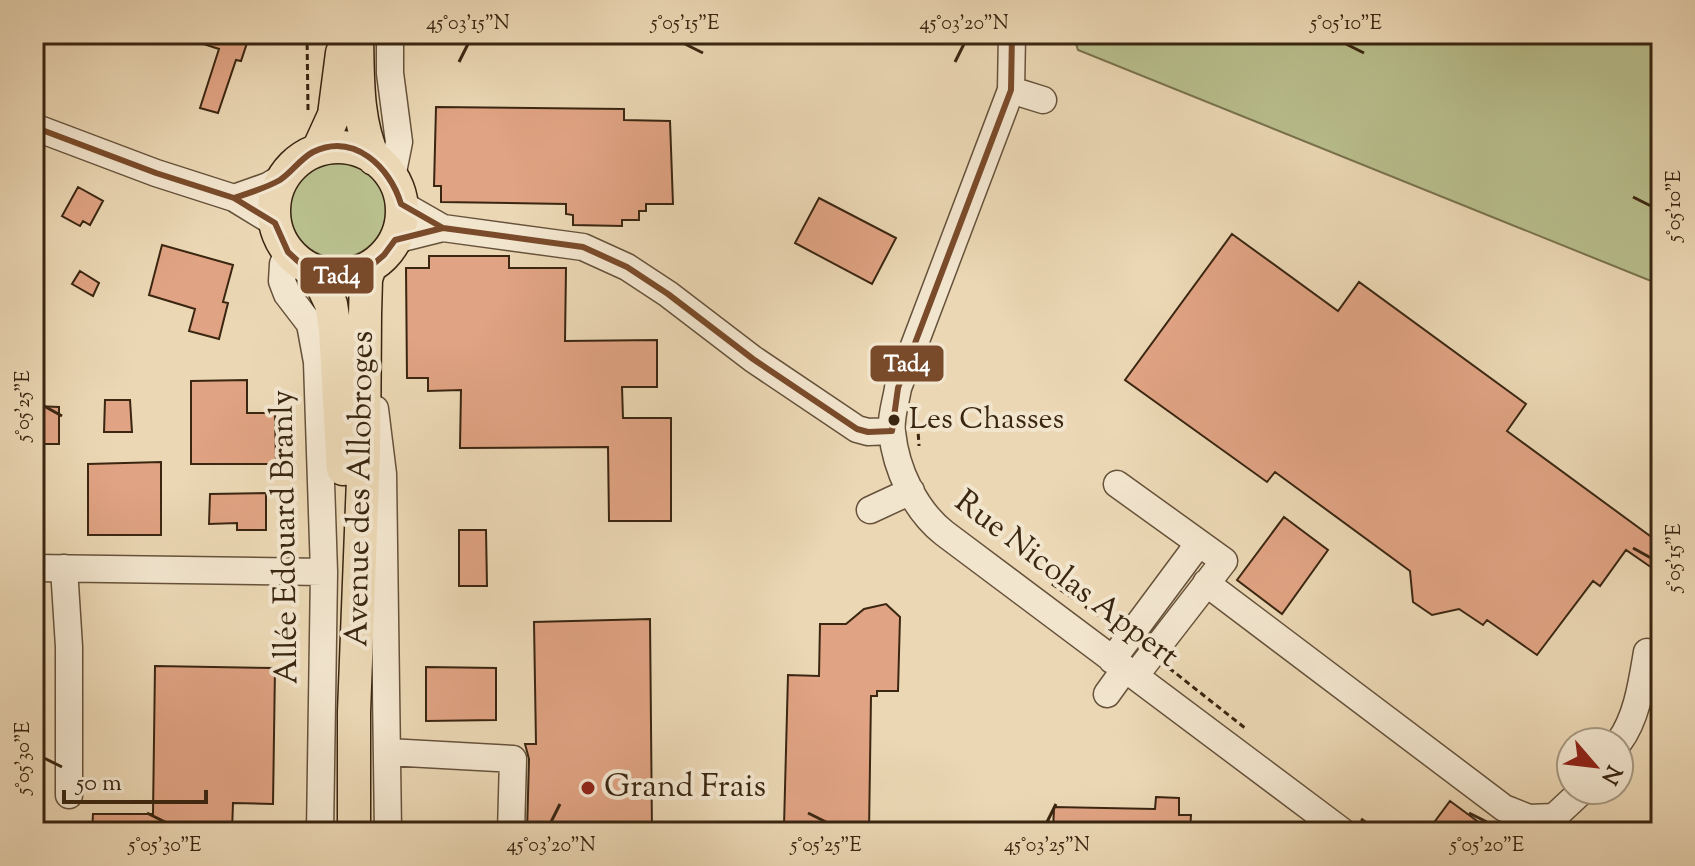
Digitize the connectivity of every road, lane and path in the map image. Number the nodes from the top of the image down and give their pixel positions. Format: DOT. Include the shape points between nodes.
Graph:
graph roads {
  1 [pos="307,34"];
  2 [pos="390,34"];
  3 [pos="1012,34"];
  4 [pos="344,39"];
  5 [pos="1011,90"];
  6 [pos="1043,100"];
  7 [pos="34,127"];
  8 [pos="313,136"];
  9 [pos="285,176"];
  10 [pos="389,180"];
  11 [pos="234,198"];
  12 [pos="275,223"];
  13 [pos="443,228"];
  14 [pos="395,240"];
  15 [pos="288,252"];
  16 [pos="370,267"];
  17 [pos="316,272"];
  18 [pos="350,374"];
  19 [pos="917,410"];
  20 [pos="892,431"];
  21 [pos="919,452"];
  22 [pos="373,463"];
  23 [pos="1117,484"];
  24 [pos="911,491"];
  25 [pos="870,510"];
  26 [pos="1199,543"];
  27 [pos="34,568"];
  28 [pos="64,568"];
  29 [pos="324,572"];
  30 [pos="1206,583"];
  31 [pos="1052,584"];
  32 [pos="1130,638"];
  33 [pos="1647,652"];
  34 [pos="1152,655"];
  35 [pos="1124,668"];
  36 [pos="1107,694"];
  37 [pos="354,712"];
  38 [pos="1629,726"];
  39 [pos="1246,729"];
  40 [pos="388,752"];
  41 [pos="69,795"];
  42 [pos="1566,806"];
  43 [pos="1334,824"];
  44 [pos="320,832"];
  45 [pos="354,832"];
  46 [pos="388,832"];
  47 [pos="511,832"];
  48 [pos="1379,832"];
  1 -- 8 [label="path"];
  2 -- 10 [label="street" via="399,142"];
  3 -- 5 [label="street, Rue Nicolas Appert"];
  4 -- 8 [label="main road" via="334,115"];
  4 -- 10 [label="main road" via="366,141"];
  5 -- 6 [label="street"];
  5 -- 20 [label="street, Rue Nicolas Appert" via="898,388"];
  7 -- 11 [label="street"];
  8 -- 9 [label="main road"];
  8 -- 10 [label="main road" via="347,148"];
  9 -- 11 [label="street"];
  9 -- 12 [label="main road" via="276,199"];
  10 -- 13 [label="street"];
  10 -- 14 [label="main road" via="401,222"];
  11 -- 12 [label="street"];
  12 -- 15 [label="main road"];
  13 -- 14 [label="street"];
  13 -- 20 [label="street" via="583,247 668,294 857,429"];
  14 -- 16 [label="main road"];
  15 -- 17 [label="main road"];
  15 -- 29 [label="street, Allée Edouard Branly" via="282,281 315,341"];
  16 -- 17 [label="main road" via="334,276"];
  16 -- 18 [label="main road, Avenue des Allobroges"];
  17 -- 18 [label="main road, Avenue des Allobroges" via="331,304"];
  18 -- 22 [label="main road, Avenue des Allobroges"];
  18 -- 37 [label="main road, Avenue des Allobroges" via="342,436"];
  19 -- 21 [label="path"];
  20 -- 24 [label="street, Rue Nicolas Appert"];
  22 -- 37 [label="main road, Avenue des Allobroges"];
  22 -- 40 [label="street"];
  23 -- 26 [label="street"];
  24 -- 25 [label="street"];
  24 -- 35 [label="street, Rue Nicolas Appert" via="937,528"];
  26 -- 30 [label="street" via="1224,561"];
  26 -- 32 [label="street"];
  27 -- 28 [label="street"];
  28 -- 29 [label="street"];
  28 -- 41 [label="street"];
  29 -- 44 [label="street, Allée Edouard Branly"];
  30 -- 34 [label="street"];
  30 -- 42 [label="street" via="1504,808 1529,818 1554,817"];
  31 -- 32 [label="path"];
  32 -- 35 [label="street"];
  33 -- 38 [label="street"];
  34 -- 35 [label="street"];
  34 -- 39 [label="path"];
  35 -- 36 [label="street"];
  35 -- 43 [label="street, Rue Nicolas Appert"];
  37 -- 45 [label="main road, Avenue des Allobroges"];
  40 -- 46 [label="street"];
  40 -- 47 [label="street" via="513,759"];
  43 -- 48 [label="path"];
}
